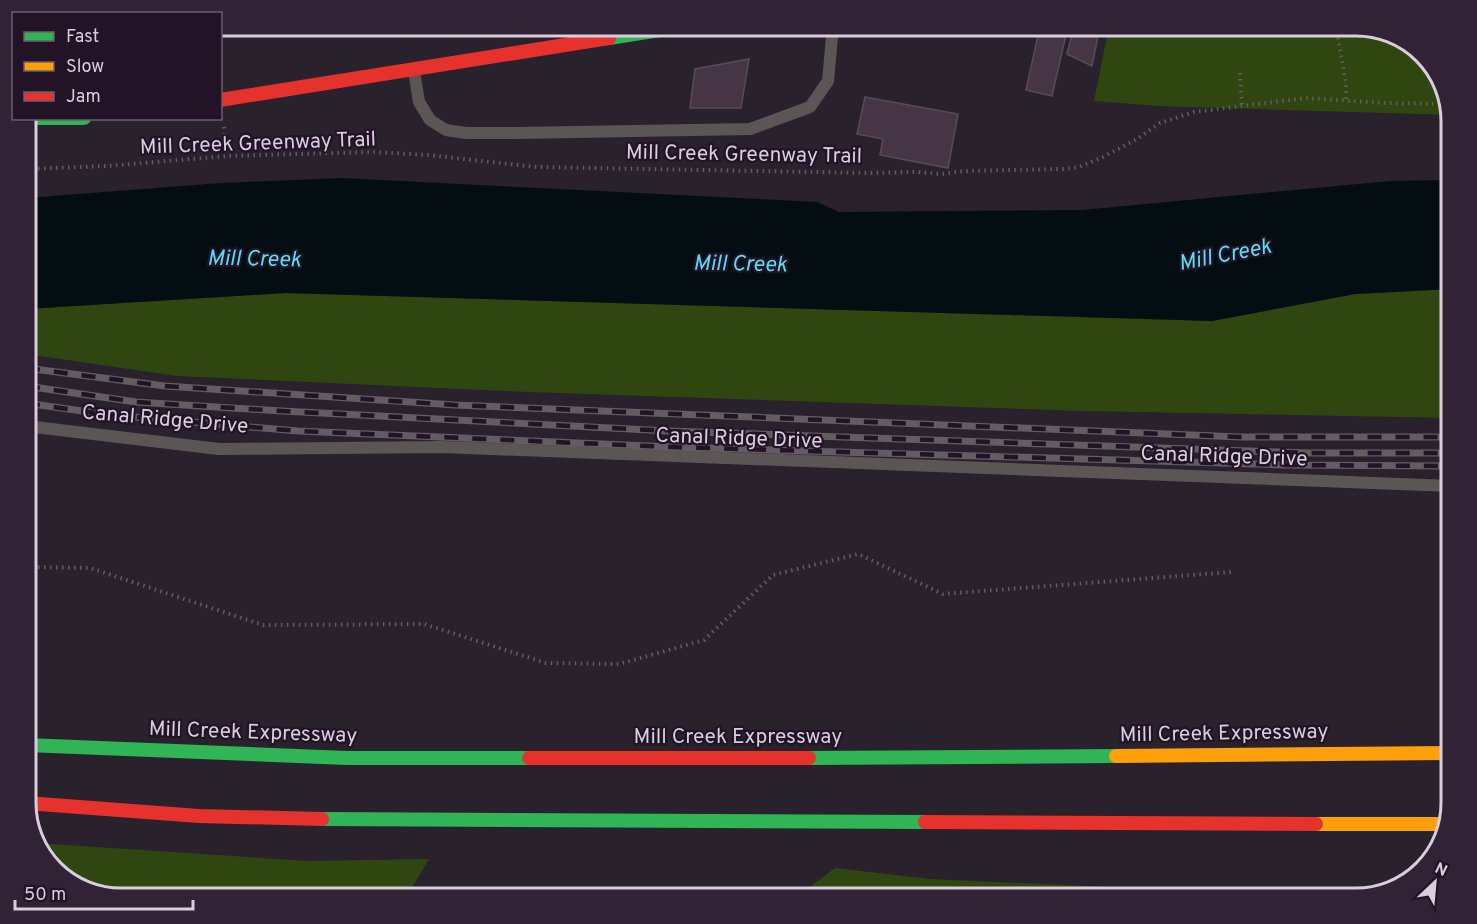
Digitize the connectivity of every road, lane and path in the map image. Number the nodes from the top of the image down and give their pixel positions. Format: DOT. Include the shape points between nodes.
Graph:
graph roads {
  1 [pos="622,36"];
  2 [pos="832,36"];
  3 [pos="1338,36"];
  4 [pos="414,69"];
  5 [pos="1240,73"];
  6 [pos="222,100"];
  7 [pos="1346,101"];
  8 [pos="1439,104"];
  9 [pos="1242,106"];
  10 [pos="36,170"];
  11 [pos="36,427"];
  12 [pos="1441,486"];
  13 [pos="36,567"];
  14 [pos="1231,572"];
  15 [pos="36,745"];
  16 [pos="1441,753"];
  17 [pos="36,804"];
  18 [pos="1438,824"];
  1 -- 4 [label="main road"];
  2 -- 4 [label="lane" via="828,81 810,107 750,129 517,133 446,130 430,120 419,102"];
  3 -- 7 [label="path"];
  4 -- 6 [label="main road"];
  5 -- 9 [label="path"];
  7 -- 8 [label="path, Mill Creek Greenway Trail"];
  7 -- 9 [label="path, Mill Creek Greenway Trail" via="1306,98"];
  9 -- 10 [label="path, Mill Creek Greenway Trail" via="1194,112 1160,123 1097,160 1064,169 942,174 548,167 372,152 227,156"];
  11 -- 12 [label="lane, Canal Ridge Drive" via="219,449 442,447"];
  13 -- 14 [label="path" via="90,568 263,626 424,624 546,663 619,664 704,640 773,575 858,554 943,594"];
  15 -- 16 [label="main road, Mill Creek Expressway" via="347,758"];
  17 -- 18 [label="main road" via="199,816 358,819"];
}
